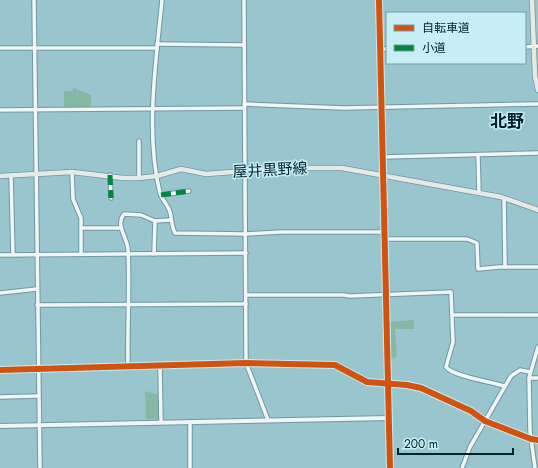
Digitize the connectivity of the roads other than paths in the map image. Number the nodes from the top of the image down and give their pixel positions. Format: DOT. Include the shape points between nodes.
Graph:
graph roads {
  1 [pos="34,0"];
  2 [pos="162,0"];
  3 [pos="244,0"];
  4 [pos="379,0"];
  5 [pos="532,0"];
  6 [pos="244,45"];
  7 [pos="157,46"];
  8 [pos="536,46"];
  9 [pos="526,47"];
  10 [pos="0,48"];
  11 [pos="35,48"];
  12 [pos="386,49"];
  13 [pos="381,50"];
  14 [pos="538,90"];
  15 [pos="538,104"];
  16 [pos="244,106"];
  17 [pos="382,107"];
  18 [pos="36,109"];
  19 [pos="154,109"];
  20 [pos="0,110"];
  21 [pos="139,141"];
  22 [pos="538,153"];
  23 [pos="478,155"];
  24 [pos="383,157"];
  25 [pos="245,171"];
  26 [pos="72,172"];
  27 [pos="36,174"];
  28 [pos="110,175"];
  29 [pos="383,175"];
  30 [pos="0,176"];
  31 [pos="12,176"];
  32 [pos="157,176"];
  33 [pos="139,178"];
  34 [pos="177,188"];
  35 [pos="189,191"];
  36 [pos="177,193"];
  37 [pos="479,193"];
  38 [pos="161,195"];
  39 [pos="111,198"];
  40 [pos="504,198"];
  41 [pos="538,210"];
  42 [pos="170,220"];
  43 [pos="155,221"];
  44 [pos="82,228"];
  45 [pos="121,228"];
  46 [pos="385,232"];
  47 [pos="245,234"];
  48 [pos="385,239"];
  49 [pos="246,253"];
  50 [pos="81,254"];
  51 [pos="127,254"];
  52 [pos="154,254"];
  53 [pos="0,255"];
  54 [pos="13,255"];
  55 [pos="36,255"];
  56 [pos="505,267"];
  57 [pos="538,267"];
  58 [pos="37,289"];
  59 [pos="0,293"];
  60 [pos="246,295"];
  61 [pos="386,296"];
  62 [pos="246,304"];
  63 [pos="37,305"];
  64 [pos="127,305"];
  65 [pos="453,315"];
  66 [pos="538,315"];
  67 [pos="538,348"];
  68 [pos="246,364"];
  69 [pos="128,367"];
  70 [pos="160,367"];
  71 [pos="37,368"];
  72 [pos="0,370"];
  73 [pos="530,372"];
  74 [pos="529,378"];
  75 [pos="538,378"];
  76 [pos="388,384"];
  77 [pos="504,386"];
  78 [pos="38,396"];
  79 [pos="0,397"];
  80 [pos="389,418"];
  81 [pos="268,420"];
  82 [pos="485,420"];
  83 [pos="161,422"];
  84 [pos="190,422"];
  85 [pos="38,425"];
  86 [pos="0,426"];
  87 [pos="531,439"];
  88 [pos="538,440"];
  89 [pos="40,468"];
  90 [pos="190,468"];
  91 [pos="390,468"];
  92 [pos="462,468"];
  93 [pos="535,468"];
  1 -- 11 [label="street"];
  2 -- 7 [label="street"];
  3 -- 6 [label="street"];
  4 -- 13 [label="street"];
  5 -- 8 [label="main road"];
  6 -- 7 [label="street"];
  6 -- 16 [label="street"];
  7 -- 11 [label="street"];
  7 -- 19 [label="street"];
  8 -- 9 [label="street"];
  8 -- 14 [label="main road" via="535,76"];
  10 -- 11 [label="street"];
  11 -- 18 [label="street"];
  12 -- 13 [label="street"];
  13 -- 17 [label="street"];
  15 -- 17 [label="street"];
  16 -- 17 [label="street"];
  16 -- 19 [label="street"];
  16 -- 25 [label="street"];
  17 -- 24 [label="street"];
  18 -- 19 [label="street"];
  18 -- 20 [label="street"];
  18 -- 27 [label="street"];
  19 -- 32 [label="street"];
  21 -- 33 [label="street"];
  22 -- 23 [label="street"];
  23 -- 24 [label="street"];
  23 -- 37 [label="street"];
  24 -- 29 [label="street"];
  25 -- 29 [label="main road, 屋井黒野線" via="325,167"];
  25 -- 32 [label="main road, 屋井黒野線" via="206,174 181,169"];
  25 -- 47 [label="street"];
  26 -- 27 [label="main road, 屋井黒野線"];
  26 -- 28 [label="main road, 屋井黒野線"];
  26 -- 44 [label="street" via="73,199 82,218"];
  27 -- 31 [label="main road, 屋井黒野線"];
  27 -- 55 [label="street"];
  28 -- 33 [label="main road, 屋井黒野線"];
  28 -- 39 [label="street"];
  29 -- 37 [label="main road, 屋井黒野線"];
  29 -- 46 [label="street"];
  30 -- 31 [label="main road, 屋井黒野線"];
  31 -- 54 [label="street"];
  32 -- 33 [label="main road, 屋井黒野線"];
  32 -- 38 [label="street"];
  34 -- 36 [label="street"];
  35 -- 36 [label="street"];
  36 -- 38 [label="street"];
  37 -- 40 [label="main road, 屋井黒野線"];
  38 -- 42 [label="street" via="170,212"];
  40 -- 41 [label="main road, 屋井黒野線"];
  40 -- 56 [label="street"];
  42 -- 43 [label="street"];
  42 -- 47 [label="street" via="175,232"];
  43 -- 45 [label="street" via="141,214 124,214"];
  43 -- 52 [label="street"];
  44 -- 45 [label="street"];
  44 -- 50 [label="street"];
  45 -- 51 [label="street" via="128,248"];
  46 -- 47 [label="street"];
  46 -- 48 [label="street"];
  47 -- 49 [label="street"];
  48 -- 56 [label="street" via="467,239 476,242 478,269"];
  48 -- 61 [label="street"];
  49 -- 52 [label="street"];
  49 -- 60 [label="street"];
  50 -- 51 [label="street"];
  50 -- 55 [label="street"];
  51 -- 52 [label="street"];
  51 -- 64 [label="street"];
  53 -- 54 [label="street"];
  54 -- 55 [label="street"];
  55 -- 58 [label="street"];
  56 -- 57 [label="street"];
  58 -- 59 [label="street"];
  58 -- 63 [label="street"];
  60 -- 61 [label="street"];
  60 -- 62 [label="street"];
  61 -- 65 [label="street" via="451,292"];
  61 -- 76 [label="street"];
  62 -- 64 [label="street"];
  62 -- 68 [label="street"];
  63 -- 64 [label="street"];
  63 -- 71 [label="street"];
  64 -- 69 [label="street"];
  65 -- 66 [label="street"];
  65 -- 77 [label="street" via="453,342 446,367 448,370"];
  67 -- 73 [label="street"];
  68 -- 70 [label="street"];
  68 -- 76 [label="street" via="335,365 368,382"];
  68 -- 81 [label="street"];
  69 -- 70 [label="street"];
  69 -- 71 [label="street"];
  70 -- 83 [label="street"];
  71 -- 72 [label="street"];
  71 -- 78 [label="street"];
  73 -- 74 [label="street"];
  73 -- 77 [label="street" via="517,372"];
  74 -- 75 [label="street"];
  74 -- 87 [label="street"];
  76 -- 80 [label="street"];
  76 -- 82 [label="street" via="425,389"];
  77 -- 82 [label="street"];
  78 -- 79 [label="street"];
  78 -- 85 [label="street"];
  80 -- 81 [label="street"];
  80 -- 91 [label="street"];
  81 -- 84 [label="street"];
  82 -- 87 [label="street"];
  82 -- 92 [label="street" via="470,446"];
  83 -- 84 [label="street"];
  83 -- 85 [label="street"];
  84 -- 90 [label="street"];
  85 -- 86 [label="street"];
  85 -- 89 [label="street"];
  87 -- 88 [label="street"];
  87 -- 93 [label="street"];
}
